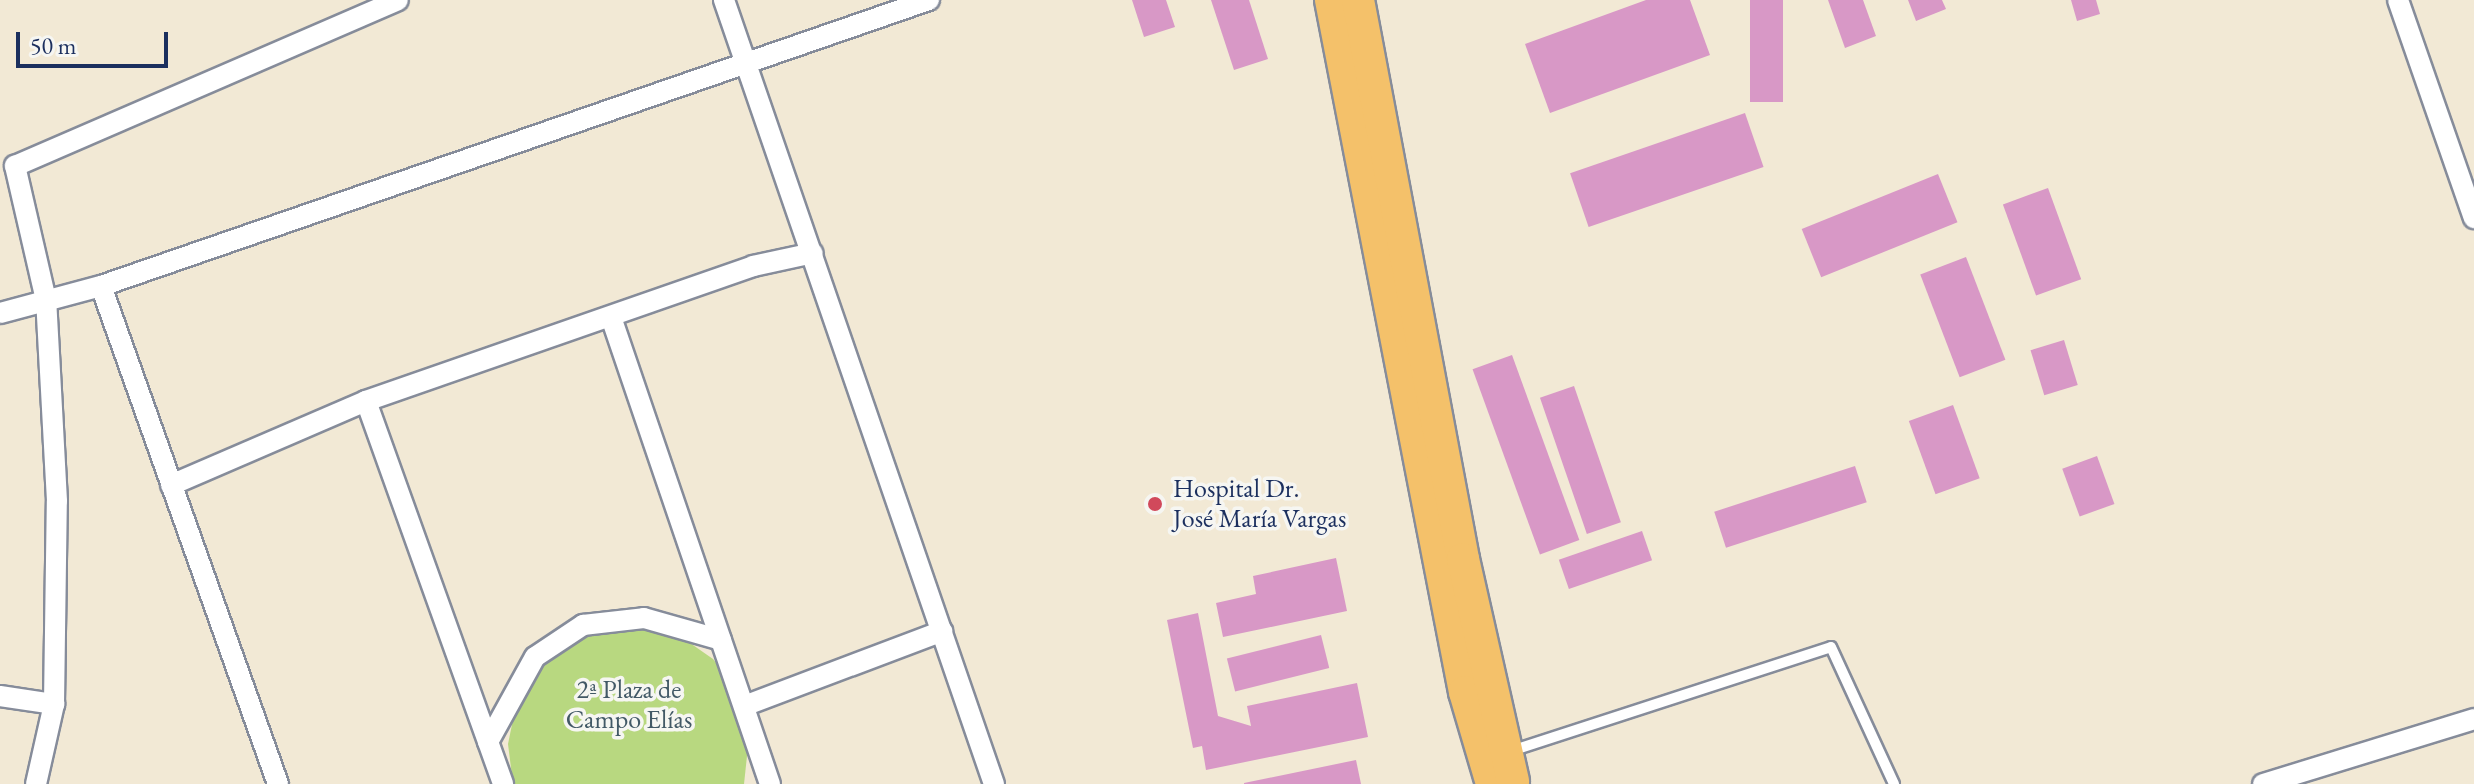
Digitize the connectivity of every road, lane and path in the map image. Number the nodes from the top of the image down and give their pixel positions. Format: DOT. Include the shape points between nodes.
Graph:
graph roads {
  1 [pos="398,0"];
  2 [pos="724,0"];
  3 [pos="929,0"];
  4 [pos="1331,0"];
  5 [pos="1358,0"];
  6 [pos="2398,0"];
  7 [pos="744,59"];
  8 [pos="2474,218"];
  9 [pos="813,253"];
  10 [pos="101,286"];
  11 [pos="46,300"];
  12 [pos="0,313"];
  13 [pos="611,317"];
  14 [pos="366,401"];
  15 [pos="171,485"];
  16 [pos="942,631"];
  17 [pos="721,640"];
  18 [pos="0,696"];
  19 [pos="54,704"];
  20 [pos="744,706"];
  21 [pos="2474,719"];
  22 [pos="488,742"];
  23 [pos="1505,753"];
  24 [pos="765,780"];
  25 [pos="36,784"];
  26 [pos="278,784"];
  27 [pos="503,784"];
  28 [pos="994,784"];
  29 [pos="1492,784"];
  30 [pos="1513,784"];
  31 [pos="1894,784"];
  32 [pos="2263,784"];
  1 -- 11 [label="street" via="15,166"];
  2 -- 7 [label="street"];
  3 -- 7 [label="street"];
  4 -- 29 [label="main road" via="1465,692"];
  5 -- 23 [label="main road"];
  6 -- 8 [label="street"];
  7 -- 9 [label="street"];
  7 -- 10 [label="street"];
  9 -- 13 [label="street"];
  9 -- 16 [label="street"];
  10 -- 11 [label="street"];
  10 -- 15 [label="street"];
  11 -- 12 [label="street"];
  11 -- 19 [label="street" via="57,501"];
  13 -- 14 [label="street"];
  13 -- 17 [label="street"];
  14 -- 15 [label="street"];
  14 -- 22 [label="street"];
  15 -- 26 [label="street"];
  16 -- 20 [label="street"];
  16 -- 28 [label="street"];
  17 -- 20 [label="street"];
  17 -- 22 [label="street" via="644,618 583,625 535,657"];
  18 -- 19 [label="street"];
  19 -- 25 [label="street"];
  20 -- 24 [label="street"];
  21 -- 32 [label="street"];
  22 -- 27 [label="street"];
  23 -- 30 [label="main road"];
  23 -- 31 [label="lane" via="1831,647"];
}
